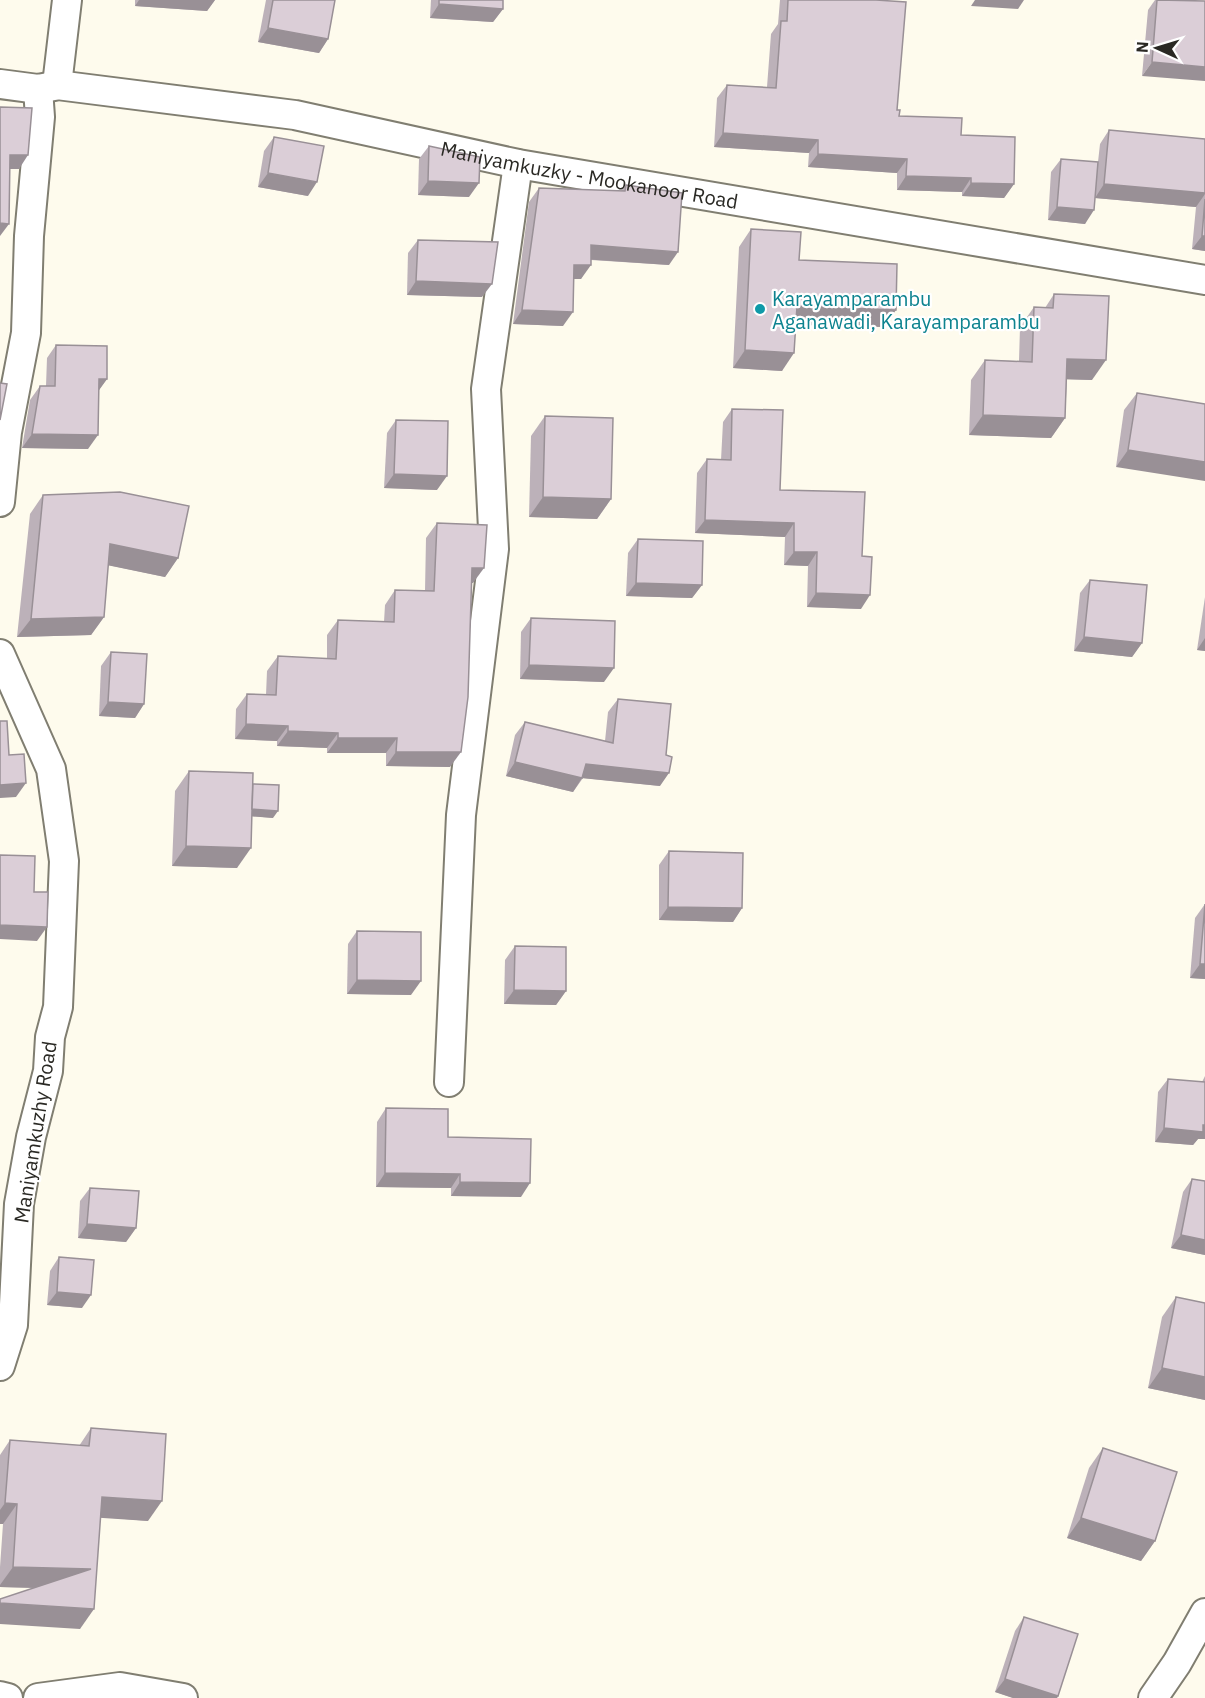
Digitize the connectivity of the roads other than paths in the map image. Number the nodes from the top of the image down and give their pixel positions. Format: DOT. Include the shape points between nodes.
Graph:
graph roads {
  1 [pos="67,0"];
  2 [pos="0,84"];
  3 [pos="47,87"];
  4 [pos="518,164"];
  5 [pos="1205,280"];
  6 [pos="0,502"];
  7 [pos="0,654"];
  8 [pos="449,1082"];
  9 [pos="0,1366"];
  10 [pos="1205,1613"];
  11 [pos="1,1697"];
  12 [pos="8,1698"];
  13 [pos="38,1698"];
  14 [pos="183,1698"];
  15 [pos="1153,1698"];
  1 -- 3 [label="street"];
  2 -- 3 [label="street, Maniyamkuzky - Mookanoor Road"];
  3 -- 4 [label="street, Maniyamkuzky - Mookanoor Road" via="295,115"];
  3 -- 6 [label="street" via="40,117 29,236 26,333 7,432"];
  4 -- 5 [label="street, Maniyamkuzky - Mookanoor Road"];
  4 -- 8 [label="street" via="486,389 494,549 461,815"];
  7 -- 9 [label="street, Maniyamkuzhy Road" via="51,769 64,861 58,1007 21,1193 13,1325"];
  10 -- 15 [label="street"];
  11 -- 12 [label="street"];
  13 -- 14 [label="street" via="120,1687"];
}
